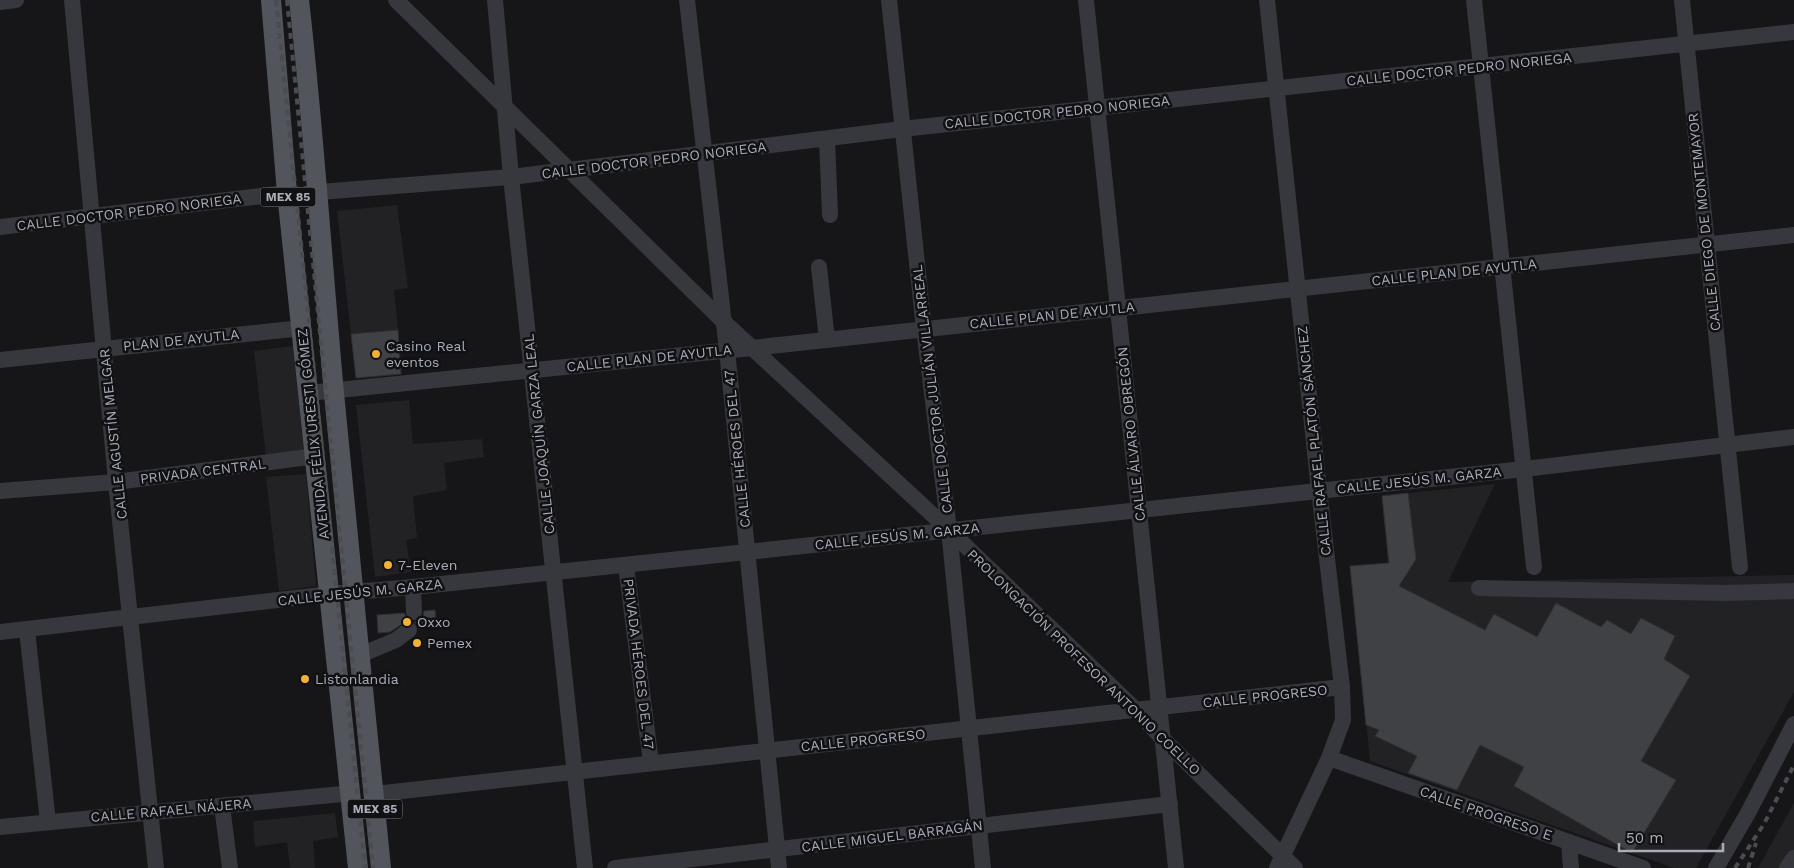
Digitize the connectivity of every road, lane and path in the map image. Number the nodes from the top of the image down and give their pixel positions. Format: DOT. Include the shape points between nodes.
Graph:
graph roads {
  1 [pos="16,0"];
  2 [pos="72,0"];
  3 [pos="271,0"];
  4 [pos="299,0"];
  5 [pos="396,0"];
  6 [pos="495,0"];
  7 [pos="688,0"];
  8 [pos="889,0"];
  9 [pos="1086,0"];
  10 [pos="1267,0"];
  11 [pos="1474,0"];
  12 [pos="1682,0"];
  13 [pos="0,2"];
  14 [pos="1794,32"];
  15 [pos="1686,44"];
  16 [pos="1481,66"];
  17 [pos="1276,88"];
  18 [pos="504,104"];
  19 [pos="1098,108"];
  20 [pos="902,129"];
  21 [pos="827,139"];
  22 [pos="703,154"];
  23 [pos="568,170"];
  24 [pos="511,177"];
  25 [pos="319,192"];
  26 [pos="288,193"];
  27 [pos="830,215"];
  28 [pos="94,216"];
  29 [pos="0,227"];
  30 [pos="1794,235"];
  31 [pos="1706,244"];
  32 [pos="1502,266"];
  33 [pos="819,267"];
  34 [pos="1297,289"];
  35 [pos="1118,308"];
  36 [pos="723,321"];
  37 [pos="302,328"];
  38 [pos="924,329"];
  39 [pos="827,340"];
  40 [pos="104,348"];
  41 [pos="752,348"];
  42 [pos="727,350"];
  43 [pos="0,360"];
  44 [pos="532,370"];
  45 [pos="334,391"];
  46 [pos="309,393"];
  47 [pos="1794,437"];
  48 [pos="1726,444"];
  49 [pos="316,456"];
  50 [pos="1524,468"];
  51 [pos="116,482"];
  52 [pos="1319,490"];
  53 [pos="0,491"];
  54 [pos="1138,510"];
  55 [pos="949,530"];
  56 [pos="747,552"];
  57 [pos="626,565"];
  58 [pos="1740,566"];
  59 [pos="1534,567"];
  60 [pos="554,572"];
  61 [pos="413,587"];
  62 [pos="1479,588"];
  63 [pos="354,591"];
  64 [pos="1794,591"];
  65 [pos="330,594"];
  66 [pos="414,612"];
  67 [pos="132,618"];
  68 [pos="27,630"];
  69 [pos="409,630"];
  70 [pos="0,632"];
  71 [pos="358,656"];
  72 [pos="1342,687"];
  73 [pos="341,704"];
  74 [pos="1160,708"];
  75 [pos="1136,710"];
  76 [pos="366,719"];
  77 [pos="1794,724"];
  78 [pos="969,728"];
  79 [pos="1163,739"];
  80 [pos="767,750"];
  81 [pos="1329,758"];
  82 [pos="651,763"];
  83 [pos="575,772"];
  84 [pos="384,793"];
  85 [pos="342,794"];
  86 [pos="1170,804"];
  87 [pos="222,806"];
  88 [pos="150,812"];
  89 [pos="48,822"];
  90 [pos="979,826"];
  91 [pos="0,827"];
  92 [pos="1569,842"];
  93 [pos="777,849"];
  94 [pos="1794,858"];
  95 [pos="1280,861"];
  96 [pos="156,868"];
  97 [pos="230,868"];
  98 [pos="349,868"];
  99 [pos="358,868"];
  100 [pos="381,868"];
  101 [pos="391,868"];
  102 [pos="585,868"];
  103 [pos="615,868"];
  104 [pos="779,868"];
  105 [pos="983,868"];
  106 [pos="1176,868"];
  107 [pos="1295,868"];
  108 [pos="1571,868"];
  109 [pos="1643,868"];
  110 [pos="1716,868"];
  111 [pos="1787,868"];
  1 -- 13 [label="street"];
  2 -- 28 [label="street, CALLE AGUSTÍN MELGAR"];
  3 -- 26 [label="main road, AVENIDA FÉLIX URESTI GÓMEZ / MEX 85"];
  4 -- 25 [label="main road, AVENIDA FÉLIX URESTI GÓMEZ / MEX 85"];
  5 -- 18 [label="street, PROLONGACIÓN PROFESOR ANTONIO COELLO"];
  6 -- 18 [label="street, CALLE JOAQUÍN GARZA LEAL"];
  7 -- 22 [label="street, CALLE HÉROES DEL 47"];
  8 -- 20 [label="street, CALLE DOCTOR JULIÁN VILLARREAL"];
  9 -- 19 [label="street, CALLE ÁLVARO OBREGÓN"];
  10 -- 17 [label="street, CALLE RAFAEL PLATÓN SÁNCHEZ"];
  11 -- 16 [label="street"];
  12 -- 15 [label="street, CALLE DIEGO DE MONTEMAYOR"];
  14 -- 15 [label="street, CALLE DOCTOR PEDRO NORIEGA"];
  15 -- 16 [label="street, CALLE DOCTOR PEDRO NORIEGA"];
  15 -- 31 [label="street, CALLE DIEGO DE MONTEMAYOR"];
  16 -- 17 [label="street, CALLE DOCTOR PEDRO NORIEGA"];
  16 -- 32 [label="street"];
  17 -- 19 [label="street, CALLE DOCTOR PEDRO NORIEGA"];
  17 -- 34 [label="street, CALLE RAFAEL PLATÓN SÁNCHEZ"];
  18 -- 23 [label="street, PROLONGACIÓN PROFESOR ANTONIO COELLO"];
  18 -- 24 [label="street, CALLE JOAQUÍN GARZA LEAL"];
  19 -- 20 [label="street, CALLE DOCTOR PEDRO NORIEGA"];
  19 -- 35 [label="street, CALLE ÁLVARO OBREGÓN"];
  20 -- 21 [label="street, CALLE DOCTOR PEDRO NORIEGA"];
  20 -- 38 [label="street, CALLE DOCTOR JULIÁN VILLARREAL"];
  21 -- 22 [label="street, CALLE DOCTOR PEDRO NORIEGA"];
  21 -- 27 [label="street"];
  22 -- 23 [label="street, CALLE DOCTOR PEDRO NORIEGA"];
  22 -- 36 [label="street, CALLE HÉROES DEL 47"];
  23 -- 24 [label="street, CALLE DOCTOR PEDRO NORIEGA"];
  23 -- 36 [label="street, PROLONGACIÓN PROFESOR ANTONIO COELLO"];
  24 -- 25 [label="street, CALLE DOCTOR PEDRO NORIEGA"];
  24 -- 44 [label="street, CALLE JOAQUÍN GARZA LEAL"];
  25 -- 45 [label="main road, AVENIDA FÉLIX URESTI GÓMEZ / MEX 85"];
  26 -- 28 [label="street, CALLE DOCTOR PEDRO NORIEGA"];
  26 -- 37 [label="main road, AVENIDA FÉLIX URESTI GÓMEZ / MEX 85"];
  28 -- 29 [label="street, CALLE DOCTOR PEDRO NORIEGA"];
  28 -- 40 [label="street, CALLE AGUSTÍN MELGAR"];
  30 -- 31 [label="street, CALLE PLAN DE AYUTLA"];
  31 -- 32 [label="street, CALLE PLAN DE AYUTLA"];
  31 -- 48 [label="street, CALLE DIEGO DE MONTEMAYOR"];
  32 -- 34 [label="street, CALLE PLAN DE AYUTLA"];
  32 -- 50 [label="street"];
  33 -- 39 [label="street"];
  34 -- 35 [label="street, CALLE PLAN DE AYUTLA"];
  34 -- 52 [label="street, CALLE RAFAEL PLATÓN SÁNCHEZ"];
  35 -- 38 [label="street, CALLE PLAN DE AYUTLA"];
  35 -- 54 [label="street, CALLE ÁLVARO OBREGÓN"];
  36 -- 41 [label="street, PROLONGACIÓN PROFESOR ANTONIO COELLO"];
  36 -- 42 [label="street, CALLE HÉROES DEL 47"];
  37 -- 40 [label="street, PLAN DE AYUTLA"];
  37 -- 46 [label="main road, AVENIDA FÉLIX URESTI GÓMEZ / MEX 85"];
  38 -- 39 [label="street, CALLE PLAN DE AYUTLA"];
  38 -- 55 [label="street, CALLE DOCTOR JULIÁN VILLARREAL"];
  39 -- 41 [label="street, CALLE PLAN DE AYUTLA"];
  40 -- 43 [label="street, PLAN DE AYUTLA"];
  40 -- 51 [label="street, CALLE AGUSTÍN MELGAR"];
  41 -- 42 [label="street, CALLE PLAN DE AYUTLA"];
  41 -- 55 [label="street, PROLONGACIÓN PROFESOR ANTONIO COELLO"];
  42 -- 44 [label="street, CALLE PLAN DE AYUTLA"];
  42 -- 56 [label="street, CALLE HÉROES DEL 47"];
  44 -- 45 [label="street, CALLE PLAN DE AYUTLA"];
  44 -- 60 [label="street, CALLE JOAQUÍN GARZA LEAL"];
  45 -- 46 [label="street, CALLE PLAN DE AYUTLA"];
  45 -- 63 [label="main road, AVENIDA FÉLIX URESTI GÓMEZ / MEX 85"];
  46 -- 49 [label="main road, AVENIDA FÉLIX URESTI GÓMEZ / MEX 85"];
  47 -- 48 [label="street, CALLE JESÚS M. GARZA"];
  48 -- 50 [label="street, CALLE JESÚS M. GARZA"];
  48 -- 58 [label="street, CALLE DIEGO DE MONTEMAYOR"];
  49 -- 51 [label="street, PRIVADA CENTRAL"];
  49 -- 65 [label="main road, AVENIDA FÉLIX URESTI GÓMEZ / MEX 85"];
  50 -- 52 [label="street, CALLE JESÚS M. GARZA"];
  50 -- 59 [label="street"];
  51 -- 53 [label="street, PRIVADA CENTRAL"];
  51 -- 67 [label="street, CALLE AGUSTÍN MELGAR"];
  52 -- 54 [label="street, CALLE JESÚS M. GARZA"];
  52 -- 72 [label="street, CALLE RAFAEL PLATÓN SÁNCHEZ"];
  54 -- 55 [label="street, CALLE JESÚS M. GARZA"];
  54 -- 74 [label="street, CALLE ÁLVARO OBREGÓN"];
  55 -- 56 [label="street, CALLE JESÚS M. GARZA"];
  55 -- 75 [label="street, PROLONGACIÓN PROFESOR ANTONIO COELLO"];
  55 -- 78 [label="street, CALLE DOCTOR JULIÁN VILLARREAL"];
  56 -- 57 [label="street, CALLE JESÚS M. GARZA"];
  56 -- 80 [label="street, CALLE HÉROES DEL 47"];
  57 -- 60 [label="street, CALLE JESÚS M. GARZA"];
  57 -- 82 [label="street, PRIVADA HÉROES DEL 47"];
  60 -- 61 [label="street, CALLE JESÚS M. GARZA"];
  60 -- 83 [label="street, CALLE JOAQUÍN GARZA LEAL"];
  61 -- 63 [label="street, CALLE JESÚS M. GARZA"];
  61 -- 66 [label="street"];
  62 -- 64 [label="street" via="1726,594"];
  63 -- 65 [label="street, CALLE JESÚS M. GARZA"];
  63 -- 71 [label="main road, AVENIDA FÉLIX URESTI GÓMEZ / MEX 85"];
  65 -- 67 [label="street, CALLE JESÚS M. GARZA"];
  65 -- 73 [label="main road, AVENIDA FÉLIX URESTI GÓMEZ / MEX 85"];
  67 -- 68 [label="street, CALLE JESÚS M. GARZA"];
  67 -- 88 [label="street, CALLE AGUSTÍN MELGAR"];
  68 -- 70 [label="street, CALLE JESÚS M. GARZA"];
  68 -- 89 [label="street"];
  69 -- 71 [label="street" via="396,640"];
  71 -- 76 [label="main road, AVENIDA FÉLIX URESTI GÓMEZ / MEX 85"];
  72 -- 74 [label="street, CALLE PROGRESO"];
  72 -- 81 [label="street, CALLE RAFAEL PLATÓN SÁNCHEZ" via="1342,720"];
  73 -- 85 [label="street" via="335,723"];
  73 -- 99 [label="main road, AVENIDA FÉLIX URESTI GÓMEZ / MEX 85"];
  74 -- 75 [label="street, CALLE PROGRESO"];
  74 -- 79 [label="street, CALLE ÁLVARO OBREGÓN"];
  75 -- 78 [label="street, CALLE PROGRESO"];
  75 -- 79 [label="street, PROLONGACIÓN PROFESOR ANTONIO COELLO"];
  76 -- 84 [label="street"];
  76 -- 100 [label="main road, AVENIDA FÉLIX URESTI GÓMEZ / MEX 85"];
  77 -- 110 [label="street"];
  78 -- 80 [label="street, CALLE PROGRESO"];
  78 -- 90 [label="street, CALLE DOCTOR JULIÁN VILLARREAL"];
  79 -- 86 [label="street, CALLE ÁLVARO OBREGÓN"];
  79 -- 95 [label="street, PROLONGACIÓN PROFESOR ANTONIO COELLO"];
  80 -- 82 [label="street, CALLE PROGRESO"];
  80 -- 93 [label="street, CALLE HÉROES DEL 47"];
  81 -- 92 [label="street, CALLE PROGRESO E"];
  81 -- 95 [label="street, CALLE RAFAEL PLATÓN SÁNCHEZ"];
  82 -- 83 [label="street, CALLE PROGRESO"];
  83 -- 84 [label="street, CALLE PROGRESO"];
  83 -- 102 [label="street, CALLE JOAQUÍN GARZA LEAL"];
  84 -- 101 [label="street"];
  85 -- 87 [label="street, CALLE RAFAEL NÁJERA"];
  85 -- 98 [label="street"];
  86 -- 90 [label="street, CALLE MIGUEL BARRAGÁN"];
  86 -- 106 [label="street, CALLE ÁLVARO OBREGÓN"];
  87 -- 88 [label="street, CALLE RAFAEL NÁJERA"];
  87 -- 97 [label="street"];
  88 -- 89 [label="street, CALLE RAFAEL NÁJERA"];
  88 -- 96 [label="street, CALLE AGUSTÍN MELGAR"];
  89 -- 91 [label="street, CALLE RAFAEL NÁJERA"];
  90 -- 93 [label="street, CALLE MIGUEL BARRAGÁN"];
  90 -- 105 [label="street, CALLE DOCTOR JULIÁN VILLARREAL"];
  92 -- 108 [label="street"];
  92 -- 109 [label="street, CALLE PROGRESO E"];
  93 -- 103 [label="street, CALLE MIGUEL BARRAGÁN"];
  93 -- 104 [label="street, CALLE HÉROES DEL 47"];
  94 -- 111 [label="street"];
  95 -- 107 [label="street, PROLONGACIÓN PROFESOR ANTONIO COELLO"];
}
